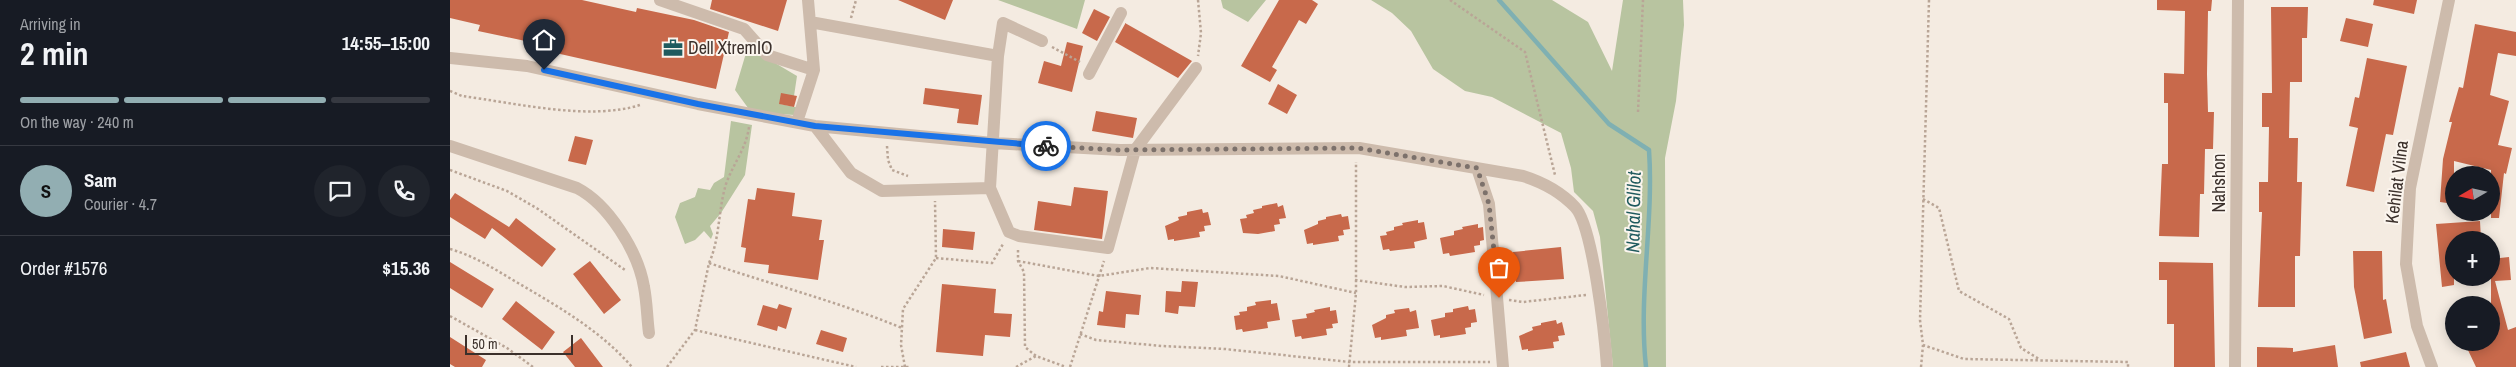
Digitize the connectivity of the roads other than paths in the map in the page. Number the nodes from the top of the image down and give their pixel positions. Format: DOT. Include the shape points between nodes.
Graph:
graph roads {
  1 [pos="660,0"];
  2 [pos="808,0"];
  3 [pos="2238,0"];
  4 [pos="2449,0"];
  5 [pos="1121,13"];
  6 [pos="810,22"];
  7 [pos="1042,41"];
  8 [pos="998,56"];
  9 [pos="450,58"];
  10 [pos="1196,68"];
  11 [pos="814,70"];
  12 [pos="1091,72"];
  13 [pos="797,122"];
  14 [pos="815,126"];
  15 [pos="993,143"];
  16 [pos="450,146"];
  17 [pos="1136,150"];
  18 [pos="1477,168"];
  19 [pos="990,188"];
  20 [pos="649,333"];
  21 [pos="1504,365"];
  22 [pos="1606,367"];
  23 [pos="2235,367"];
  24 [pos="2432,367"];
  1 -- 11 [label="street" via="744,29 767,55"];
  2 -- 6 [label="street"];
  3 -- 23 [label="street, Nahshon"];
  4 -- 24 [label="street, Kehilat Vilna" via="2410,188 2406,264 2417,326"];
  5 -- 12 [label="street"];
  6 -- 8 [label="street"];
  6 -- 11 [label="street"];
  7 -- 8 [label="street" via="1003,23"];
  8 -- 15 [label="street"];
  9 -- 13 [label="street" via="527,66"];
  10 -- 17 [label="street"];
  11 -- 13 [label="street"];
  13 -- 14 [label="street"];
  14 -- 15 [label="street"];
  14 -- 19 [label="street" via="851,173 882,191"];
  15 -- 17 [label="street"];
  15 -- 19 [label="street"];
  16 -- 20 [label="street" via="592,196 624,234 644,285"];
  17 -- 18 [label="street" via="1356,148"];
  17 -- 19 [label="street" via="1108,248 1014,234"];
  18 -- 21 [label="street" via="1489,204"];
  18 -- 22 [label="street" via="1540,181 1576,208 1588,232"];
}
